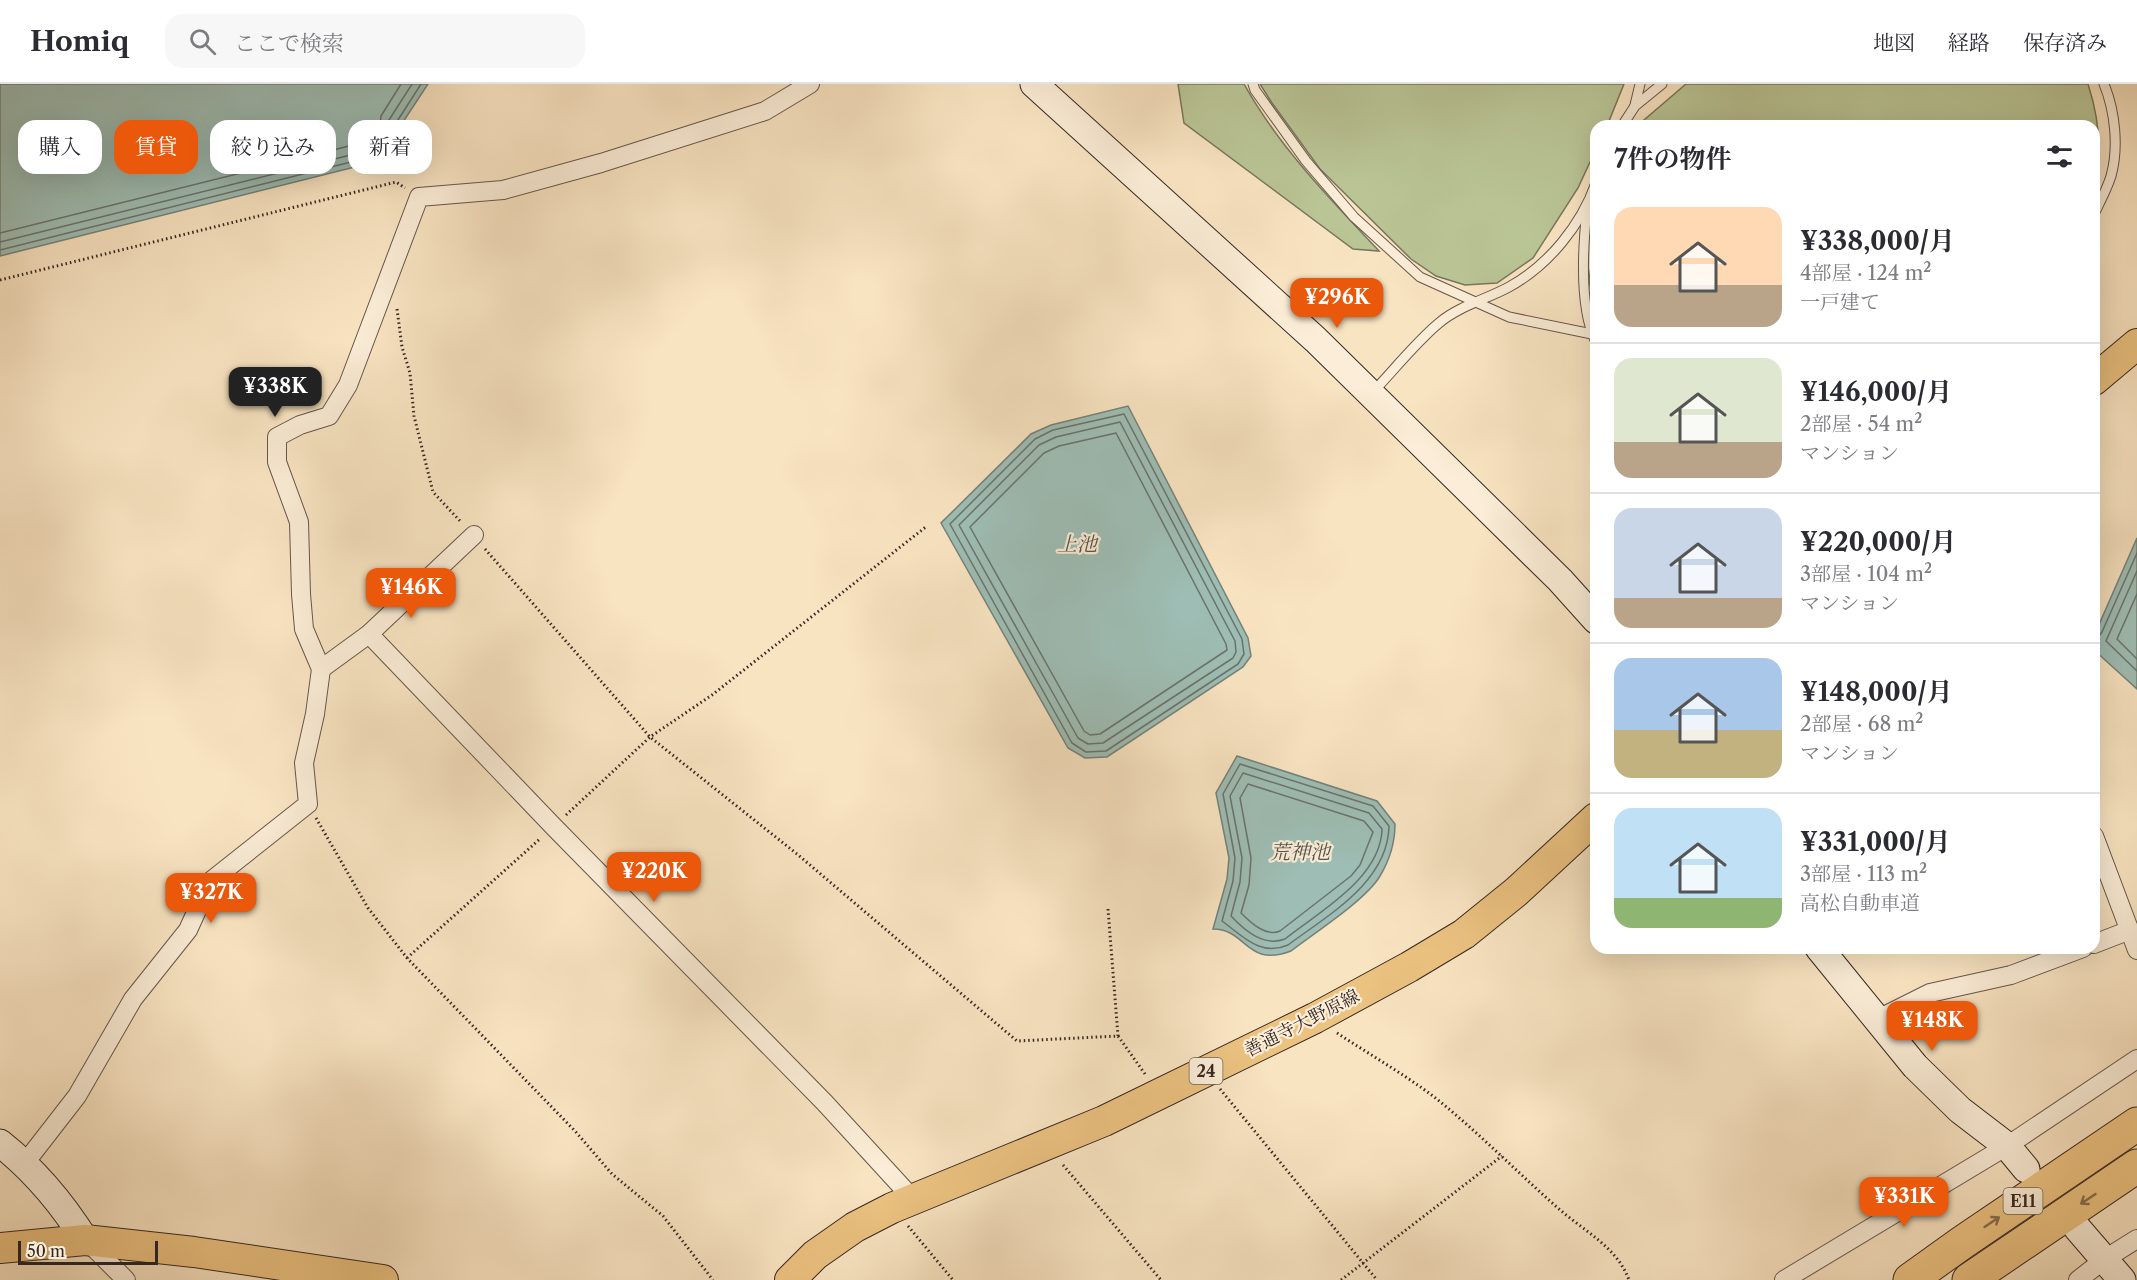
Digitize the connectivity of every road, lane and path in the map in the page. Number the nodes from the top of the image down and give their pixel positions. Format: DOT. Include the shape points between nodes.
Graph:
graph roads {
  1 [pos="810,84"];
  2 [pos="1034,84"];
  3 [pos="1253,84"];
  4 [pos="1640,84"];
  5 [pos="1662,84"];
  6 [pos="2104,84"];
  7 [pos="1061,95"];
  8 [pos="1635,106"];
  9 [pos="1626,120"];
  10 [pos="419,197"];
  11 [pos="1590,199"];
  12 [pos="2100,200"];
  13 [pos="1587,207"];
  14 [pos="392,269"];
  15 [pos="0,280"];
  16 [pos="1477,303"];
  17 [pos="1590,319"];
  18 [pos="1590,337"];
  19 [pos="2137,344"];
  20 [pos="2100,375"];
  21 [pos="1370,394"];
  22 [pos="927,526"];
  23 [pos="474,535"];
  24 [pos="1590,613"];
  25 [pos="369,634"];
  26 [pos="321,669"];
  27 [pos="650,737"];
  28 [pos="308,804"];
  29 [pos="1590,824"];
  30 [pos="554,826"];
  31 [pos="2100,852"];
  32 [pos="1108,909"];
  33 [pos="2130,930"];
  34 [pos="2100,942"];
  35 [pos="2137,950"];
  36 [pos="1824,954"];
  37 [pos="2047,955"];
  38 [pos="407,958"];
  39 [pos="1315,1018"];
  40 [pos="1878,1019"];
  41 [pos="1118,1036"];
  42 [pos="2137,1059"];
  43 [pos="1206,1071"];
  44 [pos="1159,1095"];
  45 [pos="2137,1124"];
  46 [pos="0,1143"];
  47 [pos="1047,1145"];
  48 [pos="2007,1146"];
  49 [pos="1502,1156"];
  50 [pos="26,1163"];
  51 [pos="2137,1166"];
  52 [pos="2026,1169"];
  53 [pos="903,1203"];
  54 [pos="2078,1229"];
  55 [pos="2137,1239"];
  56 [pos="85,1240"];
  57 [pos="0,1248"];
  58 [pos="2105,1259"];
  59 [pos="1362,1262"];
  60 [pos="126,1280"];
  61 [pos="382,1280"];
  62 [pos="712,1280"];
  63 [pos="790,1280"];
  64 [pos="952,1280"];
  65 [pos="1161,1280"];
  66 [pos="1341,1280"];
  67 [pos="1377,1280"];
  68 [pos="1629,1280"];
  69 [pos="1784,1280"];
  70 [pos="1910,1280"];
  71 [pos="1969,1280"];
  72 [pos="2078,1280"];
  73 [pos="2122,1280"];
  1 -- 10 [label="street" via="765,111 601,163 503,190"];
  2 -- 7 [label="street"];
  3 -- 16 [label="lane" via="1306,161 1354,217 1420,277"];
  4 -- 8 [label="lane"];
  5 -- 8 [label="lane"];
  6 -- 12 [label="lane" via="2110,99 2115,147 2111,175"];
  7 -- 21 [label="street"];
  8 -- 9 [label="lane"];
  10 -- 14 [label="street"];
  10 -- 15 [label="path" via="396,182"];
  11 -- 13 [label="lane"];
  13 -- 16 [label="lane" via="1551,256 1511,286"];
  13 -- 17 [label="lane" via="1582,250"];
  14 -- 23 [label="path" via="414,416 433,492"];
  14 -- 26 [label="street" via="348,385 329,416 277,437 277,462 299,522 304,629"];
  16 -- 18 [label="lane" via="1509,317"];
  16 -- 21 [label="lane" via="1439,323"];
  19 -- 20 [label="main road"];
  21 -- 24 [label="street"];
  22 -- 27 [label="path" via="712,695"];
  23 -- 25 [label="street"];
  23 -- 27 [label="path"];
  25 -- 26 [label="street"];
  25 -- 30 [label="street"];
  26 -- 28 [label="street" via="304,763"];
  27 -- 30 [label="path"];
  27 -- 41 [label="path" via="797,854 1017,1041"];
  28 -- 38 [label="path" via="368,909"];
  28 -- 50 [label="street" via="207,884 188,930 133,999 77,1096"];
  29 -- 39 [label="main road, 善通寺大野原線 / 24" via="1464,934"];
  30 -- 38 [label="path"];
  30 -- 53 [label="street" via="825,1103"];
  31 -- 33 [label="street"];
  32 -- 41 [label="path"];
  33 -- 34 [label="street"];
  33 -- 35 [label="street"];
  36 -- 40 [label="street"];
  37 -- 40 [label="street" via="2011,975 1930,993"];
  38 -- 62 [label="path" via="612,1174 663,1216"];
  39 -- 43 [label="main road, 善通寺大野原線 / 24"];
  39 -- 49 [label="path" via="1432,1096"];
  40 -- 48 [label="street" via="1915,1066 1960,1110"];
  41 -- 44 [label="path"];
  42 -- 48 [label="street"];
  43 -- 44 [label="main road, 善通寺大野原線 / 24"];
  43 -- 59 [label="path"];
  44 -- 47 [label="main road, 善通寺大野原線 / 24"];
  70 -- 45 [label="highway, E11, one-way"];
  46 -- 50 [label="street"];
  47 -- 53 [label="main road, 善通寺大野原線 / 24"];
  47 -- 65 [label="path"];
  48 -- 52 [label="street"];
  48 -- 69 [label="street"];
  49 -- 59 [label="path"];
  49 -- 68 [label="path" via="1604,1244"];
  50 -- 56 [label="street" via="69,1214"];
  51 -- 71 [label="highway, E11, one-way"];
  53 -- 63 [label="main road, 善通寺大野原線 / 24" via="855,1227 815,1255"];
  53 -- 64 [label="path"];
  54 -- 58 [label="street"];
  55 -- 58 [label="street"];
  56 -- 57 [label="main road"];
  56 -- 60 [label="street"];
  56 -- 61 [label="main road"];
  58 -- 72 [label="street"];
  58 -- 73 [label="street"];
  59 -- 66 [label="path"];
  59 -- 67 [label="path"];
}
